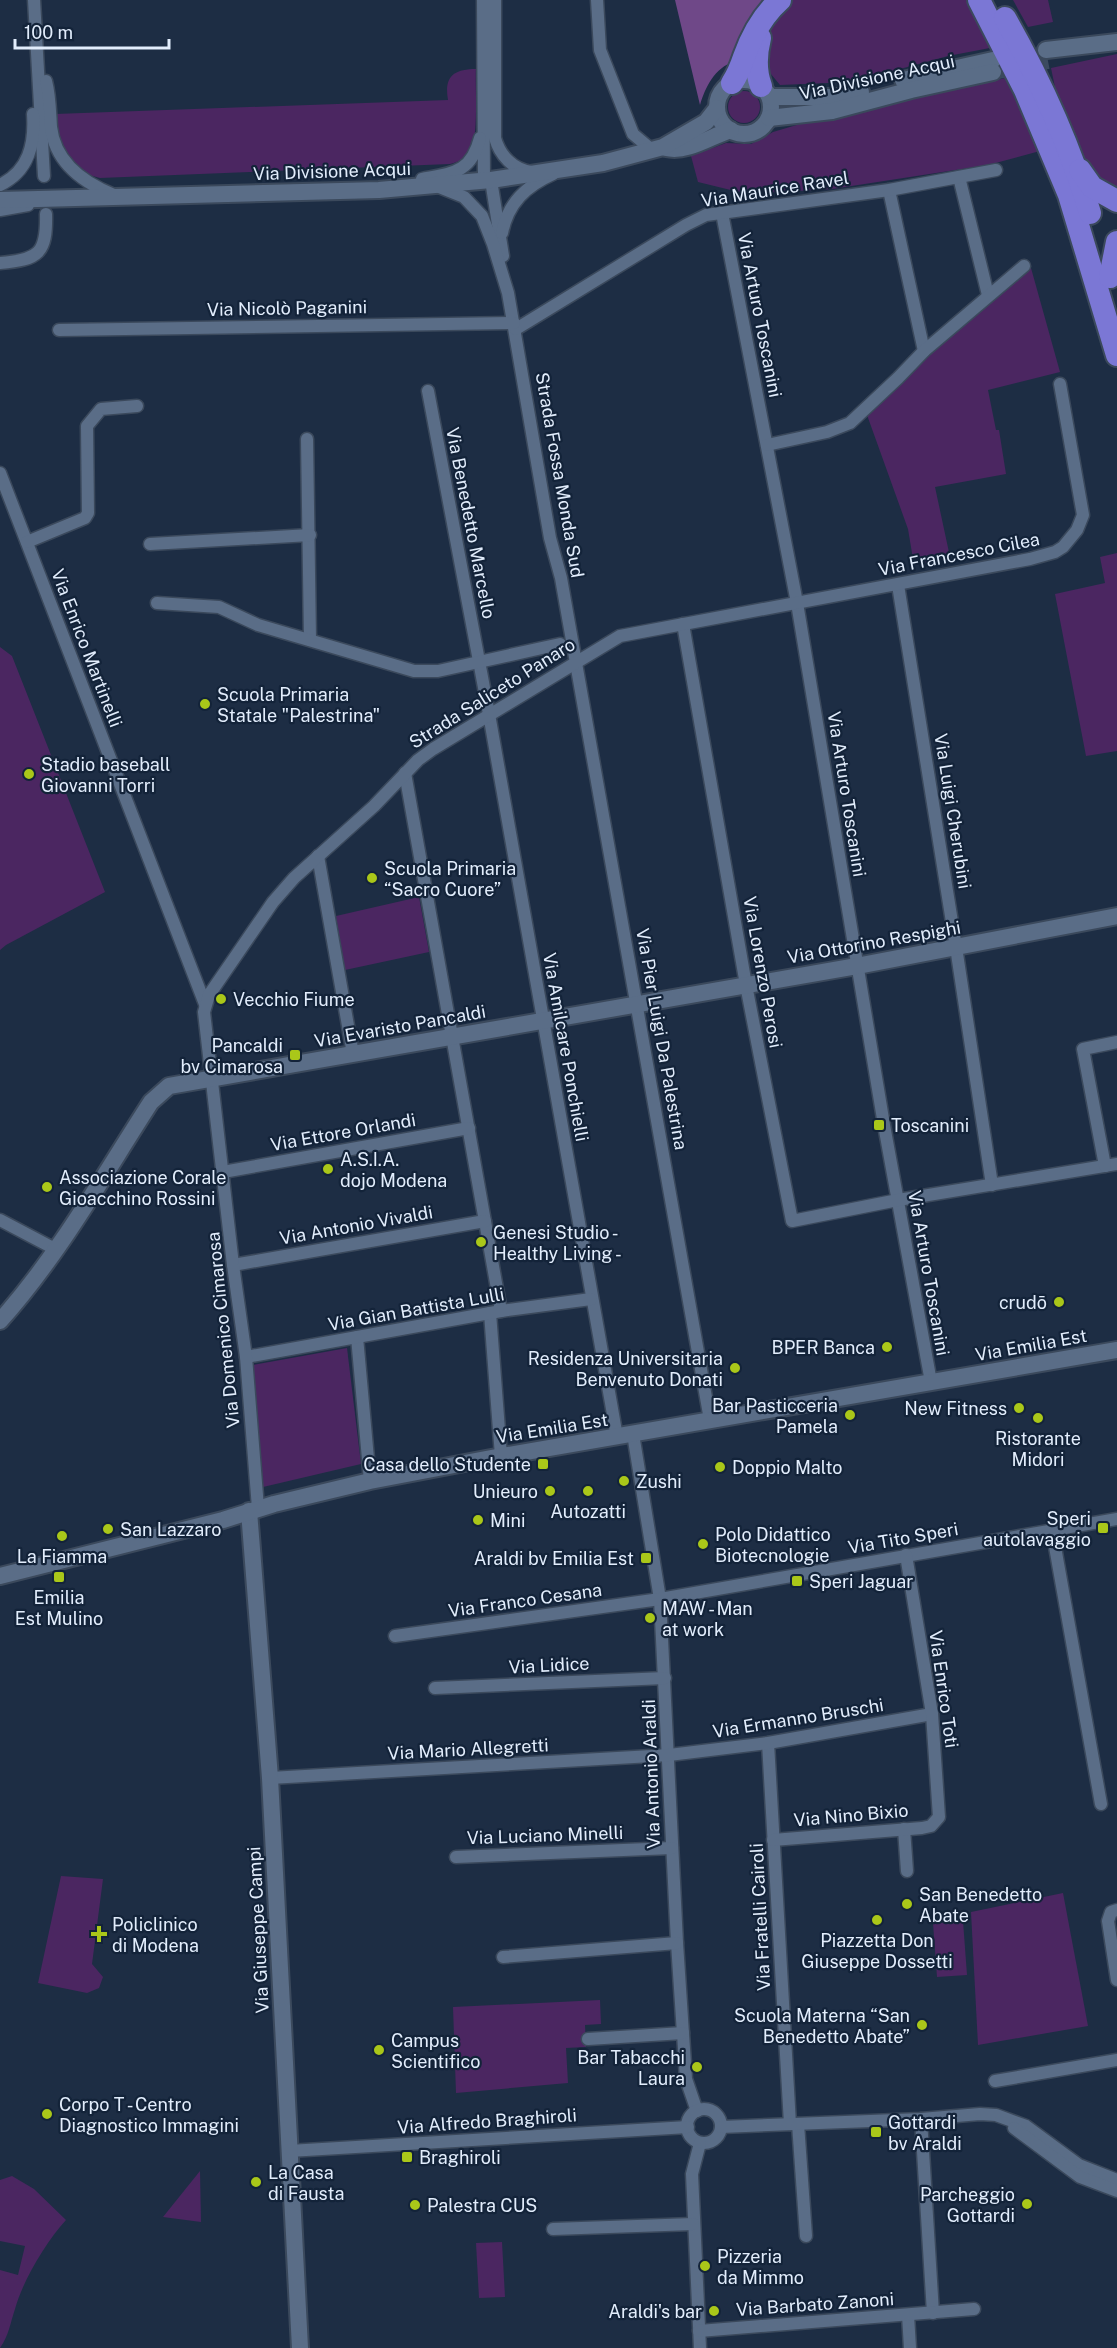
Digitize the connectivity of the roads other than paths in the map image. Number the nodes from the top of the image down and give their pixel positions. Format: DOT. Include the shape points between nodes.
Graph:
graph roads {
  1 [pos="34,0"];
  2 [pos="483,0"];
  3 [pos="495,0"];
  4 [pos="597,0"];
  5 [pos="979,0"];
  6 [pos="996,0"];
  7 [pos="773,7"];
  8 [pos="1117,42"];
  9 [pos="36,53"];
  10 [pos="1047,55"];
  11 [pos="732,83"];
  12 [pos="765,92"];
  13 [pos="717,108"];
  14 [pos="769,118"];
  15 [pos="484,119"];
  16 [pos="731,130"];
  17 [pos="633,134"];
  18 [pos="658,149"];
  19 [pos="624,159"];
  20 [pos="1076,165"];
  21 [pos="565,169"];
  22 [pos="996,170"];
  23 [pos="542,173"];
  24 [pos="44,176"];
  25 [pos="959,177"];
  26 [pos="488,181"];
  27 [pos="0,185"];
  28 [pos="438,186"];
  29 [pos="379,190"];
  30 [pos="889,190"];
  31 [pos="121,197"];
  32 [pos="0,200"];
  33 [pos="1117,201"];
  34 [pos="49,207"];
  35 [pos="0,210"];
  36 [pos="722,213"];
  37 [pos="501,237"];
  38 [pos="1117,242"];
  39 [pos="3,262"];
  40 [pos="1024,266"];
  41 [pos="1110,277"];
  42 [pos="508,293"];
  43 [pos="988,295"];
  44 [pos="1117,300"];
  45 [pos="515,326"];
  46 [pos="59,330"];
  47 [pos="924,351"];
  48 [pos="1117,355"];
  49 [pos="1060,384"];
  50 [pos="428,391"];
  51 [pos="137,406"];
  52 [pos="307,439"];
  53 [pos="767,445"];
  54 [pos="0,473"];
  55 [pos="310,536"];
  56 [pos="27,542"];
  57 [pos="150,544"];
  58 [pos="898,585"];
  59 [pos="157,603"];
  60 [pos="797,603"];
  61 [pos="682,624"];
  62 [pos="310,640"];
  63 [pos="560,644"];
  64 [pos="479,663"];
  65 [pos="576,663"];
  66 [pos="489,714"];
  67 [pos="405,773"];
  68 [pos="318,856"];
  69 [pos="1117,916"];
  70 [pos="957,947"];
  71 [pos="857,966"];
  72 [pos="746,985"];
  73 [pos="205,1004"];
  74 [pos="638,1005"];
  75 [pos="543,1021"];
  76 [pos="453,1036"];
  77 [pos="1117,1042"];
  78 [pos="352,1054"];
  79 [pos="212,1077"];
  80 [pos="469,1128"];
  81 [pos="1111,1165"];
  82 [pos="223,1172"];
  83 [pos="992,1185"];
  84 [pos="898,1200"];
  85 [pos="0,1220"];
  86 [pos="485,1221"];
  87 [pos="55,1249"];
  88 [pos="233,1265"];
  89 [pos="591,1299"];
  90 [pos="496,1312"];
  91 [pos="0,1321"];
  92 [pos="357,1337"];
  93 [pos="1117,1350"];
  94 [pos="246,1357"];
  95 [pos="931,1382"];
  96 [pos="710,1420"];
  97 [pos="625,1436"];
  98 [pos="501,1456"];
  99 [pos="370,1481"];
  100 [pos="254,1510"];
  101 [pos="1117,1519"];
  102 [pos="1052,1530"];
  103 [pos="906,1555"];
  104 [pos="0,1576"];
  105 [pos="660,1599"];
  106 [pos="395,1636"];
  107 [pos="665,1678"];
  108 [pos="435,1688"];
  109 [pos="932,1714"];
  110 [pos="768,1743"];
  111 [pos="669,1755"];
  112 [pos="270,1778"];
  113 [pos="1101,1804"];
  114 [pos="931,1826"];
  115 [pos="904,1829"];
  116 [pos="773,1839"];
  117 [pos="672,1848"];
  118 [pos="456,1857"];
  119 [pos="907,1871"];
  120 [pos="1117,1910"];
  121 [pos="676,1943"];
  122 [pos="504,1956"];
  123 [pos="1117,1980"];
  124 [pos="683,2033"];
  125 [pos="588,2039"];
  126 [pos="1117,2060"];
  127 [pos="994,2081"];
  128 [pos="697,2111"];
  129 [pos="989,2115"];
  130 [pos="921,2119"];
  131 [pos="794,2124"];
  132 [pos="688,2127"];
  133 [pos="721,2127"];
  134 [pos="700,2142"];
  135 [pos="289,2151"];
  136 [pos="1117,2181"];
  137 [pos="1117,2191"];
  138 [pos="693,2224"];
  139 [pos="553,2229"];
  140 [pos="806,2236"];
  141 [pos="974,2309"];
  142 [pos="933,2313"];
  143 [pos="908,2315"];
  144 [pos="699,2331"];
  145 [pos="300,2348"];
  146 [pos="700,2348"];
  147 [pos="910,2348"];
  1 -- 9 [label="street"];
  2 -- 15 [label="street"];
  3 -- 23 [label="street" via="495,138 510,162"];
  4 -- 17 [label="street" via="600,50"];
  5 -- 48 [label="highway" via="1025,90 1069,195"];
  6 -- 20 [label="highway"];
  7 -- 11 [label="highway" via="753,35"];
  7 -- 12 [label="highway" via="757,57 757,72"];
  8 -- 10 [label="main road"];
  9 -- 24 [label="street"];
  9 -- 27 [label="street" via="34,141 22,167"];
  9 -- 31 [label="street" via="46,81 51,130 62,159 87,183"];
  11 -- 12 [label="main road" via="746,80"];
  11 -- 13 [label="main road" via="721,93"];
  12 -- 14 [label="main road" via="771,110"];
  12 -- 14 [label="main road, Via Divisione Acqui" via="843,97 993,66 832,111"];
  13 -- 16 [label="main road" via="721,121"];
  13 -- 18 [label="main road, Via Divisione Acqui" via="706,122"];
  14 -- 16 [label="main road" via="753,133"];
  15 -- 26 [label="street, Strada Fossa Monda Sud"];
  15 -- 29 [label="street" via="477,147 464,168"];
  16 -- 18 [label="main road, Via Divisione Acqui" via="681,148"];
  17 -- 18 [label="street"];
  17 -- 19 [label="street"];
  18 -- 19 [label="main road, Via Divisione Acqui"];
  19 -- 21 [label="main road, Via Divisione Acqui"];
  20 -- 33 [label="highway" via="1092,188"];
  20 -- 41 [label="highway"];
  21 -- 23 [label="main road, Via Divisione Acqui"];
  21 -- 37 [label="street" via="521,193 508,213"];
  22 -- 25 [label="street, Via Maurice Ravel"];
  23 -- 26 [label="main road, Via Divisione Acqui"];
  25 -- 30 [label="street, Via Maurice Ravel"];
  25 -- 43 [label="street"];
  26 -- 28 [label="main road, Via Divisione Acqui"];
  26 -- 37 [label="street, Strada Fossa Monda Sud"];
  28 -- 29 [label="main road, Via Divisione Acqui"];
  28 -- 42 [label="street, Strada Fossa Monda Sud" via="464,197 482,216"];
  29 -- 31 [label="main road, Via Divisione Acqui"];
  30 -- 36 [label="street, Via Maurice Ravel"];
  30 -- 47 [label="street"];
  31 -- 34 [label="main road, Via Divisione Acqui"];
  32 -- 34 [label="main road, Via Divisione Acqui"];
  34 -- 35 [label="street"];
  34 -- 39 [label="street" via="46,237 39,251 23,261"];
  36 -- 45 [label="street, Via Maurice Ravel" via="695,220"];
  36 -- 53 [label="street, Via Arturo Toscanini"];
  37 -- 42 [label="street, Strada Fossa Monda Sud"];
  38 -- 41 [label="highway"];
  40 -- 43 [label="street"];
  41 -- 44 [label="highway"];
  42 -- 45 [label="street, Strada Fossa Monda Sud"];
  43 -- 47 [label="street"];
  45 -- 46 [label="street, Via Nicolò Paganini"];
  45 -- 65 [label="street, Strada Fossa Monda Sud" via="550,538"];
  47 -- 53 [label="street" via="850,423"];
  49 -- 58 [label="street, Via Francesco Cilea" via="1084,507 1082,521 1070,540 1055,552 1030,559"];
  50 -- 64 [label="street, Via Benedetto Marcello"];
  51 -- 56 [label="street" via="101,409 87,426 86,518"];
  52 -- 55 [label="street"];
  53 -- 60 [label="street, Via Arturo Toscanini"];
  54 -- 56 [label="street, Via Enrico Martinelli"];
  55 -- 57 [label="street"];
  55 -- 62 [label="street"];
  56 -- 73 [label="street, Via Enrico Martinelli"];
  58 -- 60 [label="street, Via Francesco Cilea"];
  58 -- 70 [label="street, Via Luigi Cherubini"];
  59 -- 62 [label="street" via="219,607 258,625"];
  60 -- 61 [label="street, Strada Saliceto Panaro"];
  60 -- 71 [label="street, Via Arturo Toscanini"];
  61 -- 65 [label="street, Strada Saliceto Panaro" via="620,636"];
  61 -- 72 [label="street, Via Lorenzo Perosi"];
  62 -- 64 [label="street" via="414,671"];
  63 -- 64 [label="street"];
  64 -- 66 [label="street, Via Amilcare Ponchielli"];
  65 -- 66 [label="street, Strada Saliceto Panaro"];
  65 -- 74 [label="street, Via Pier Luigi Da Palestrina"];
  66 -- 67 [label="street, Strada Saliceto Panaro" via="433,749"];
  66 -- 75 [label="street, Via Amilcare Ponchielli"];
  67 -- 68 [label="street, Strada Saliceto Panaro"];
  67 -- 76 [label="street"];
  68 -- 73 [label="street, Strada Saliceto Panaro" via="273,902"];
  68 -- 78 [label="street"];
  69 -- 70 [label="main road, Via Ottorino Respighi"];
  70 -- 71 [label="main road, Via Ottorino Respighi"];
  70 -- 83 [label="street, Via Luigi Cherubini"];
  71 -- 72 [label="main road, Via Ottorino Respighi"];
  71 -- 84 [label="street, Via Arturo Toscanini"];
  72 -- 74 [label="main road, Via Ottorino Respighi"];
  72 -- 84 [label="street, Via Lorenzo Perosi" via="792,1221"];
  73 -- 79 [label="street"];
  74 -- 75 [label="main road, Via Evaristo Pancaldi"];
  74 -- 96 [label="street, Via Pier Luigi Da Palestrina"];
  75 -- 76 [label="main road, Via Evaristo Pancaldi"];
  75 -- 89 [label="street, Via Amilcare Ponchielli"];
  76 -- 78 [label="main road, Via Evaristo Pancaldi"];
  76 -- 80 [label="street"];
  77 -- 81 [label="street" via="1083,1048"];
  78 -- 79 [label="main road, Via Evaristo Pancaldi"];
  79 -- 82 [label="street, Via Domenico Cimarosa"];
  79 -- 87 [label="main road, Via Evaristo Pancaldi" via="169,1086 151,1102"];
  80 -- 82 [label="street, Via Ettore Orlandi"];
  80 -- 86 [label="street"];
  81 -- 83 [label="street"];
  82 -- 88 [label="street, Via Domenico Cimarosa"];
  83 -- 84 [label="street"];
  84 -- 95 [label="street, Via Arturo Toscanini"];
  85 -- 87 [label="street"];
  86 -- 88 [label="street, Via Antonio Vivaldi"];
  86 -- 90 [label="street"];
  87 -- 91 [label="main road"];
  88 -- 94 [label="street, Via Domenico Cimarosa"];
  89 -- 90 [label="street, Via Gian Battista Lulli"];
  89 -- 97 [label="street, Via Amilcare Ponchielli"];
  90 -- 92 [label="street, Via Gian Battista Lulli"];
  90 -- 98 [label="street"];
  92 -- 94 [label="street, Via Gian Battista Lulli"];
  92 -- 99 [label="street"];
  93 -- 95 [label="main road, Via Emilia Est"];
  94 -- 100 [label="street, Via Domenico Cimarosa"];
  95 -- 96 [label="main road, Via Emilia Est"];
  96 -- 97 [label="main road, Via Emilia Est"];
  97 -- 98 [label="main road, Via Emilia Est"];
  97 -- 105 [label="street, Via Antonio Araldi"];
  98 -- 99 [label="main road, Via Emilia Est"];
  99 -- 100 [label="main road, Via Emilia Est"];
  100 -- 104 [label="main road, Via Emilia Est"];
  100 -- 112 [label="main road, Via Giuseppe Campi"];
  101 -- 102 [label="street, Via Tito Speri"];
  102 -- 103 [label="street, Via Tito Speri"];
  102 -- 113 [label="street"];
  103 -- 105 [label="street, Via Tito Speri"];
  103 -- 109 [label="street, Via Enrico Toti"];
  105 -- 106 [label="street, Via Franco Cesana"];
  105 -- 107 [label="street, Via Antonio Araldi"];
  107 -- 108 [label="street, Via Lidice"];
  107 -- 111 [label="street, Via Antonio Araldi"];
  109 -- 110 [label="street, Via Ermanno Bruschi"];
  109 -- 114 [label="street, Via Enrico Toti" via="939,1817"];
  110 -- 111 [label="street, Via Ermanno Bruschi"];
  110 -- 116 [label="street, Via Fratelli Cairoli"];
  111 -- 112 [label="street, Via Mario Allegretti"];
  111 -- 117 [label="street, Via Antonio Araldi"];
  112 -- 135 [label="main road, Via Giuseppe Campi"];
  114 -- 115 [label="street, Via Nino Bixio"];
  115 -- 116 [label="street, Via Nino Bixio"];
  115 -- 119 [label="street"];
  116 -- 131 [label="street, Via Fratelli Cairoli"];
  117 -- 118 [label="street, Via Luciano Minelli"];
  117 -- 121 [label="street, Via Antonio Araldi"];
  120 -- 123 [label="street" via="1111,1912 1108,1921"];
  121 -- 122 [label="street"];
  121 -- 124 [label="street, Via Antonio Araldi"];
  124 -- 125 [label="street"];
  124 -- 128 [label="street, Via Antonio Araldi" via="686,2083"];
  126 -- 127 [label="street"];
  128 -- 132 [label="street"];
  128 -- 133 [label="street" via="711,2111 719,2117"];
  129 -- 130 [label="street"];
  129 -- 136 [label="street" via="1016,2121 1071,2161"];
  129 -- 137 [label="street" via="1021,2132 1080,2177"];
  130 -- 131 [label="street"];
  130 -- 142 [label="street"];
  131 -- 133 [label="street"];
  131 -- 140 [label="street, Via Fratelli Cairoli"];
  132 -- 134 [label="street" via="693,2139"];
  132 -- 135 [label="street, Via Alfredo Braghiroli"];
  133 -- 134 [label="street" via="714,2140"];
  134 -- 138 [label="street" via="692,2174"];
  135 -- 145 [label="main road, Via Giuseppe Campi"];
  138 -- 139 [label="street"];
  138 -- 144 [label="street"];
  141 -- 142 [label="street, Via Barbato Zanoni"];
  142 -- 143 [label="street, Via Barbato Zanoni"];
  143 -- 144 [label="street, Via Barbato Zanoni"];
  143 -- 147 [label="street"];
  144 -- 146 [label="street"];
}
